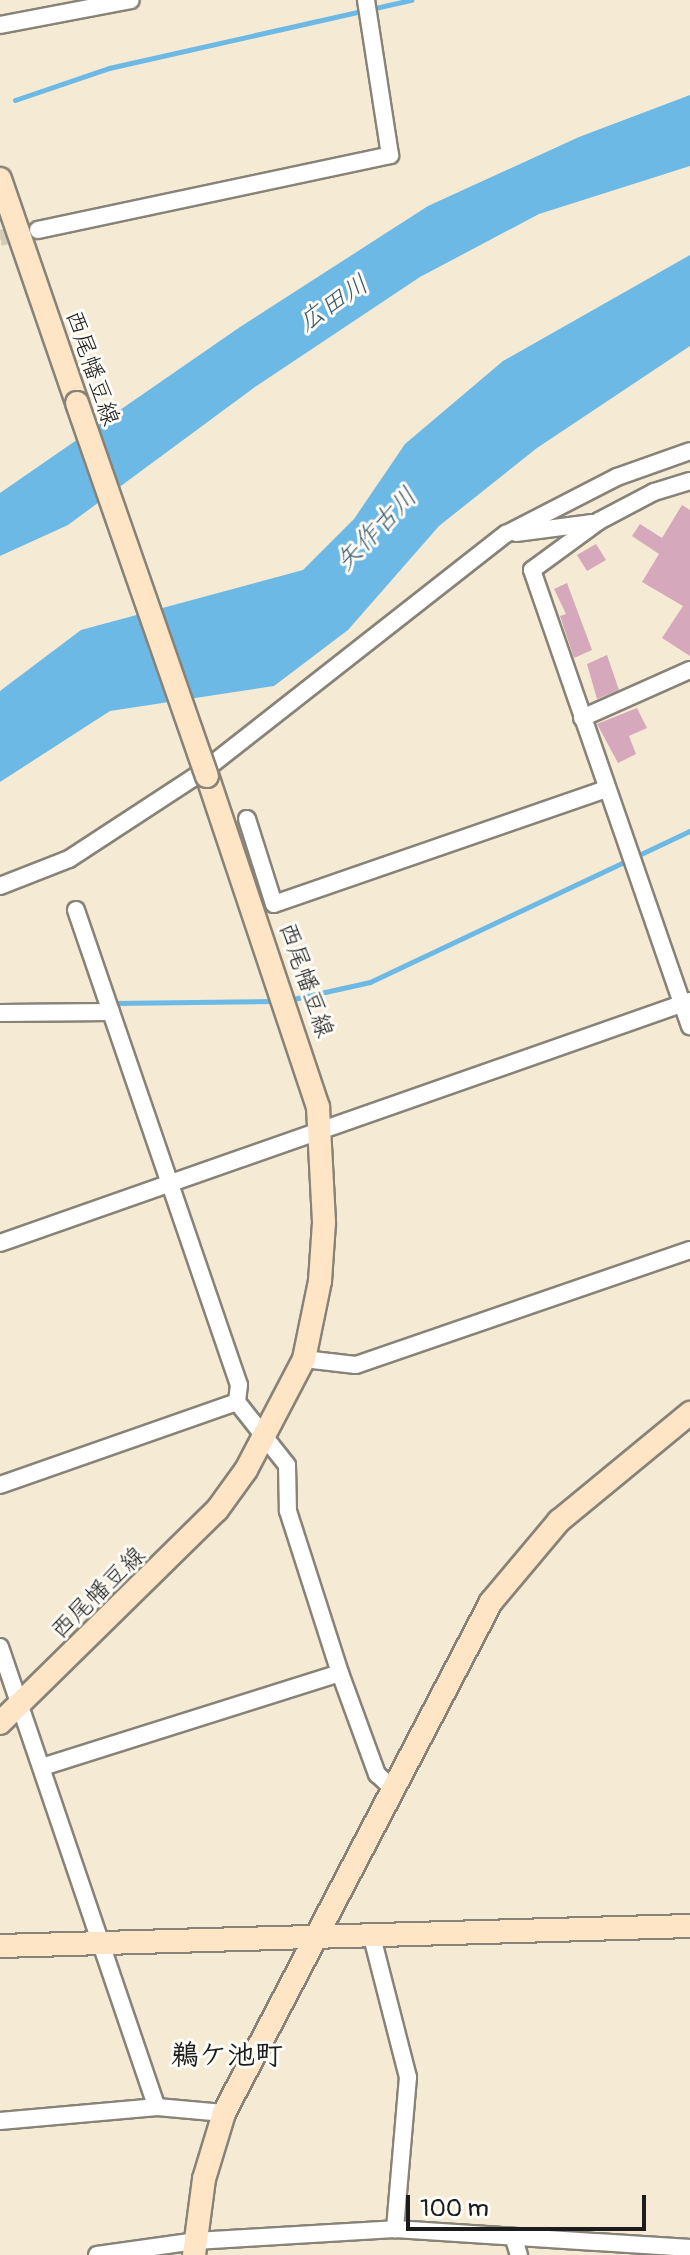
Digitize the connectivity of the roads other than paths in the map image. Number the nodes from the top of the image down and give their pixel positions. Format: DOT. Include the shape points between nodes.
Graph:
graph roads {
  1 [pos="131,0"];
  2 [pos="366,0"];
  3 [pos="0,25"];
  4 [pos="0,179"];
  5 [pos="38,230"];
  6 [pos="690,451"];
  7 [pos="690,481"];
  8 [pos="599,521"];
  9 [pos="506,534"];
  10 [pos="690,670"];
  11 [pos="582,718"];
  12 [pos="607,789"];
  13 [pos="247,819"];
  14 [pos="0,886"];
  15 [pos="76,910"];
  16 [pos="686,1002"];
  17 [pos="111,1012"];
  18 [pos="0,1013"];
  19 [pos="690,1026"];
  20 [pos="320,1132"];
  21 [pos="169,1186"];
  22 [pos="0,1243"];
  23 [pos="690,1250"];
  24 [pos="304,1359"];
  25 [pos="237,1402"];
  26 [pos="690,1413"];
  27 [pos="263,1437"];
  28 [pos="0,1485"];
  29 [pos="0,1647"];
  30 [pos="340,1673"];
  31 [pos="20,1704"];
  32 [pos="0,1723"];
  33 [pos="42,1767"];
  34 [pos="394,1790"];
  35 [pos="690,1926"];
  36 [pos="372,1937"];
  37 [pos="318,1940"];
  38 [pos="104,1945"];
  39 [pos="0,1946"];
  40 [pos="157,2107"];
  41 [pos="224,2113"];
  42 [pos="0,2121"];
  43 [pos="395,2229"];
  44 [pos="516,2247"];
  45 [pos="194,2248"];
  46 [pos="690,2248"];
  47 [pos="97,2255"];
  1 -- 3 [label="street"];
  2 -- 5 [label="street" via="390,155"];
  4 -- 20 [label="main road, 西尾幡豆線, bridge" via="302,1047"];
  6 -- 9 [label="street" via="617,477"];
  7 -- 8 [label="street" via="654,492"];
  8 -- 9 [label="street"];
  8 -- 11 [label="street" via="532,570"];
  9 -- 14 [label="street" via="202,772 69,859"];
  10 -- 11 [label="street"];
  11 -- 12 [label="street"];
  12 -- 13 [label="street" via="274,904"];
  12 -- 16 [label="street"];
  15 -- 17 [label="street"];
  16 -- 19 [label="street"];
  16 -- 20 [label="street"];
  17 -- 18 [label="street"];
  17 -- 21 [label="street"];
  20 -- 21 [label="street"];
  20 -- 24 [label="main road, 西尾幡豆線" via="323,1237"];
  21 -- 22 [label="street"];
  21 -- 25 [label="street" via="239,1385"];
  23 -- 24 [label="street" via="356,1365"];
  24 -- 27 [label="main road, 西尾幡豆線"];
  25 -- 27 [label="street"];
  25 -- 28 [label="street"];
  26 -- 34 [label="main road" via="559,1521 501,1590"];
  27 -- 30 [label="street" via="287,1465 286,1504"];
  27 -- 31 [label="main road, 西尾幡豆線" via="233,1489 201,1528"];
  29 -- 31 [label="street"];
  30 -- 33 [label="street"];
  30 -- 34 [label="street" via="377,1774"];
  31 -- 32 [label="main road, 西尾幡豆線"];
  31 -- 33 [label="street"];
  33 -- 38 [label="street"];
  34 -- 37 [label="main road"];
  35 -- 36 [label="main road"];
  36 -- 37 [label="main road"];
  36 -- 43 [label="street" via="408,2077"];
  37 -- 38 [label="main road"];
  37 -- 41 [label="main road"];
  38 -- 39 [label="main road"];
  38 -- 40 [label="street"];
  40 -- 41 [label="street"];
  40 -- 42 [label="street"];
  41 -- 45 [label="main road" via="204,2179"];
  43 -- 44 [label="street"];
  43 -- 45 [label="street"];
  44 -- 46 [label="street"];
  45 -- 47 [label="street"];
}
